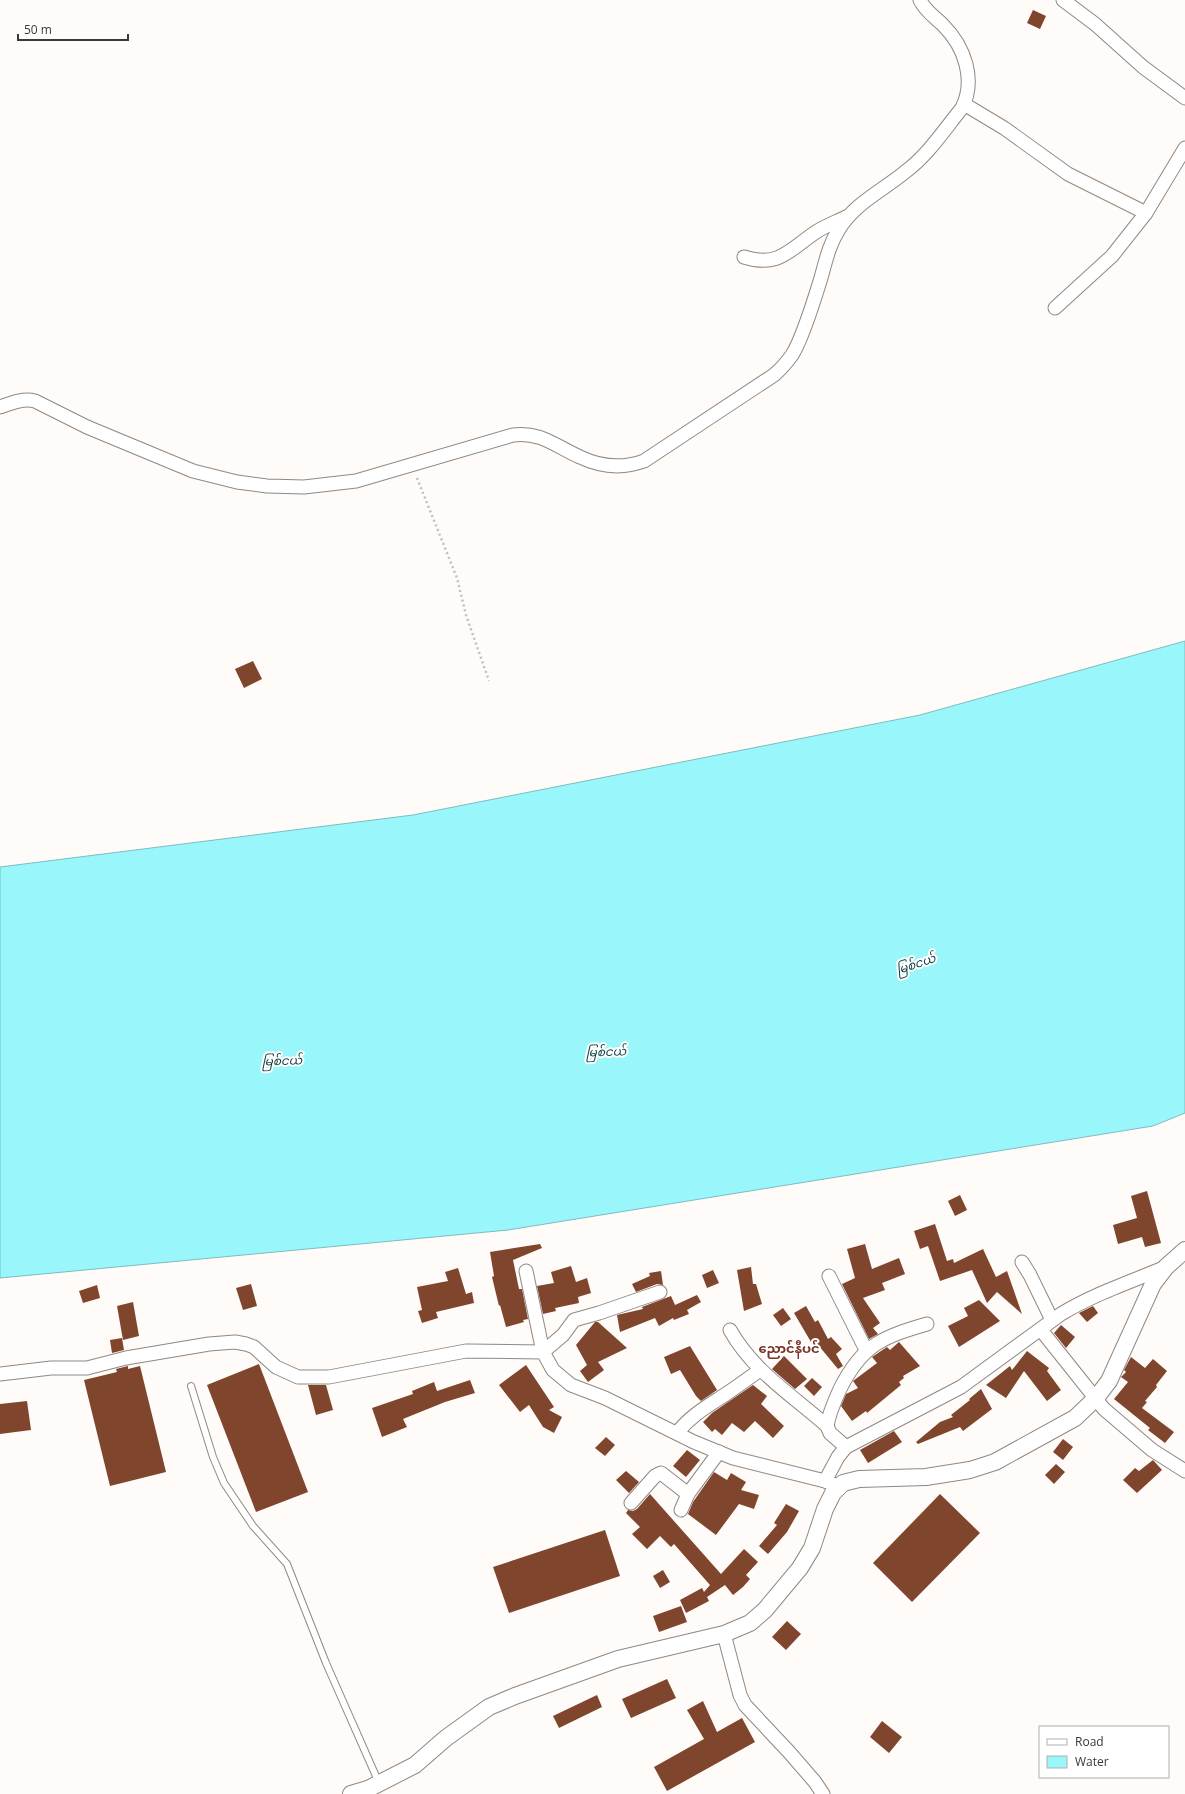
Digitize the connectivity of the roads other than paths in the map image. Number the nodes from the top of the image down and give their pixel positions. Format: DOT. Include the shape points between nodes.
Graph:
graph roads {
  1 [pos="920,0"];
  2 [pos="1063,0"];
  3 [pos="1185,98"];
  4 [pos="964,104"];
  5 [pos="1185,148"];
  6 [pos="1146,213"];
  7 [pos="848,216"];
  8 [pos="744,257"];
  9 [pos="1055,308"];
  10 [pos="0,407"];
  11 [pos="1185,1250"];
  12 [pos="1022,1262"];
  13 [pos="1166,1267"];
  14 [pos="526,1271"];
  15 [pos="829,1276"];
  16 [pos="660,1292"];
  17 [pos="1052,1320"];
  18 [pos="927,1324"];
  19 [pos="730,1330"];
  20 [pos="1041,1330"];
  21 [pos="866,1350"];
  22 [pos="543,1352"];
  23 [pos="760,1370"];
  24 [pos="0,1374"];
  25 [pos="191,1386"];
  26 [pos="1096,1398"];
  27 [pos="827,1426"];
  28 [pos="677,1433"];
  29 [pos="846,1447"];
  30 [pos="719,1452"];
  31 [pos="1185,1471"];
  32 [pos="833,1484"];
  33 [pos="688,1494"];
  34 [pos="631,1503"];
  35 [pos="682,1510"];
  36 [pos="724,1634"];
  37 [pos="379,1784"];
  38 [pos="351,1794"];
  39 [pos="823,1794"];
  1 -- 4 [label="street" via="928,12 954,38 965,58 968,89"];
  2 -- 3 [label="street" via="1096,24 1143,67"];
  4 -- 6 [label="street" via="1004,128 1068,174"];
  4 -- 7 [label="street" via="919,160"];
  5 -- 6 [label="street"];
  6 -- 9 [label="street" via="1112,256"];
  7 -- 8 [label="street" via="817,231 777,259 758,261"];
  7 -- 10 [label="street" via="831,243 801,336 783,366 774,375 644,462 621,467 600,463 581,458 547,439 524,433 342,484 304,487 236,482 193,471 87,427 35,401 15,402"];
  11 -- 13 [label="street"];
  12 -- 17 [label="street"];
  13 -- 17 [label="street" via="1088,1298"];
  13 -- 26 [label="street" via="1153,1284 1109,1382"];
  14 -- 22 [label="street"];
  15 -- 21 [label="street"];
  16 -- 22 [label="street" via="574,1320 563,1335"];
  17 -- 20 [label="street"];
  18 -- 21 [label="street" via="889,1337"];
  19 -- 23 [label="street"];
  20 -- 26 [label="street"];
  20 -- 29 [label="street" via="961,1388"];
  21 -- 27 [label="street" via="856,1361 835,1399"];
  22 -- 24 [label="street" via="466,1351 329,1377 298,1377 276,1366 254,1347 235,1342 126,1358 87,1368 51,1368"];
  22 -- 28 [label="street" via="553,1370 571,1385 605,1398"];
  23 -- 27 [label="street"];
  23 -- 28 [label="street" via="702,1409"];
  25 -- 37 [label="lane" via="213,1457 224,1483 253,1526 287,1564 326,1663"];
  26 -- 31 [label="street" via="1112,1416 1152,1450"];
  26 -- 32 [label="street" via="1075,1418 995,1462 970,1470 926,1477 859,1479"];
  27 -- 29 [label="street" via="830,1433"];
  28 -- 30 [label="street"];
  29 -- 32 [label="street" via="838,1457"];
  30 -- 32 [label="street"];
  30 -- 33 [label="street"];
  32 -- 36 [label="street" via="833,1492 824,1509 812,1548 786,1586 758,1617"];
  33 -- 34 [label="street" via="661,1473 654,1476"];
  33 -- 35 [label="street"];
  36 -- 37 [label="street" via="618,1659 489,1707 446,1738 415,1765"];
  36 -- 39 [label="street" via="745,1705 789,1752"];
  37 -- 38 [label="street"];
}
